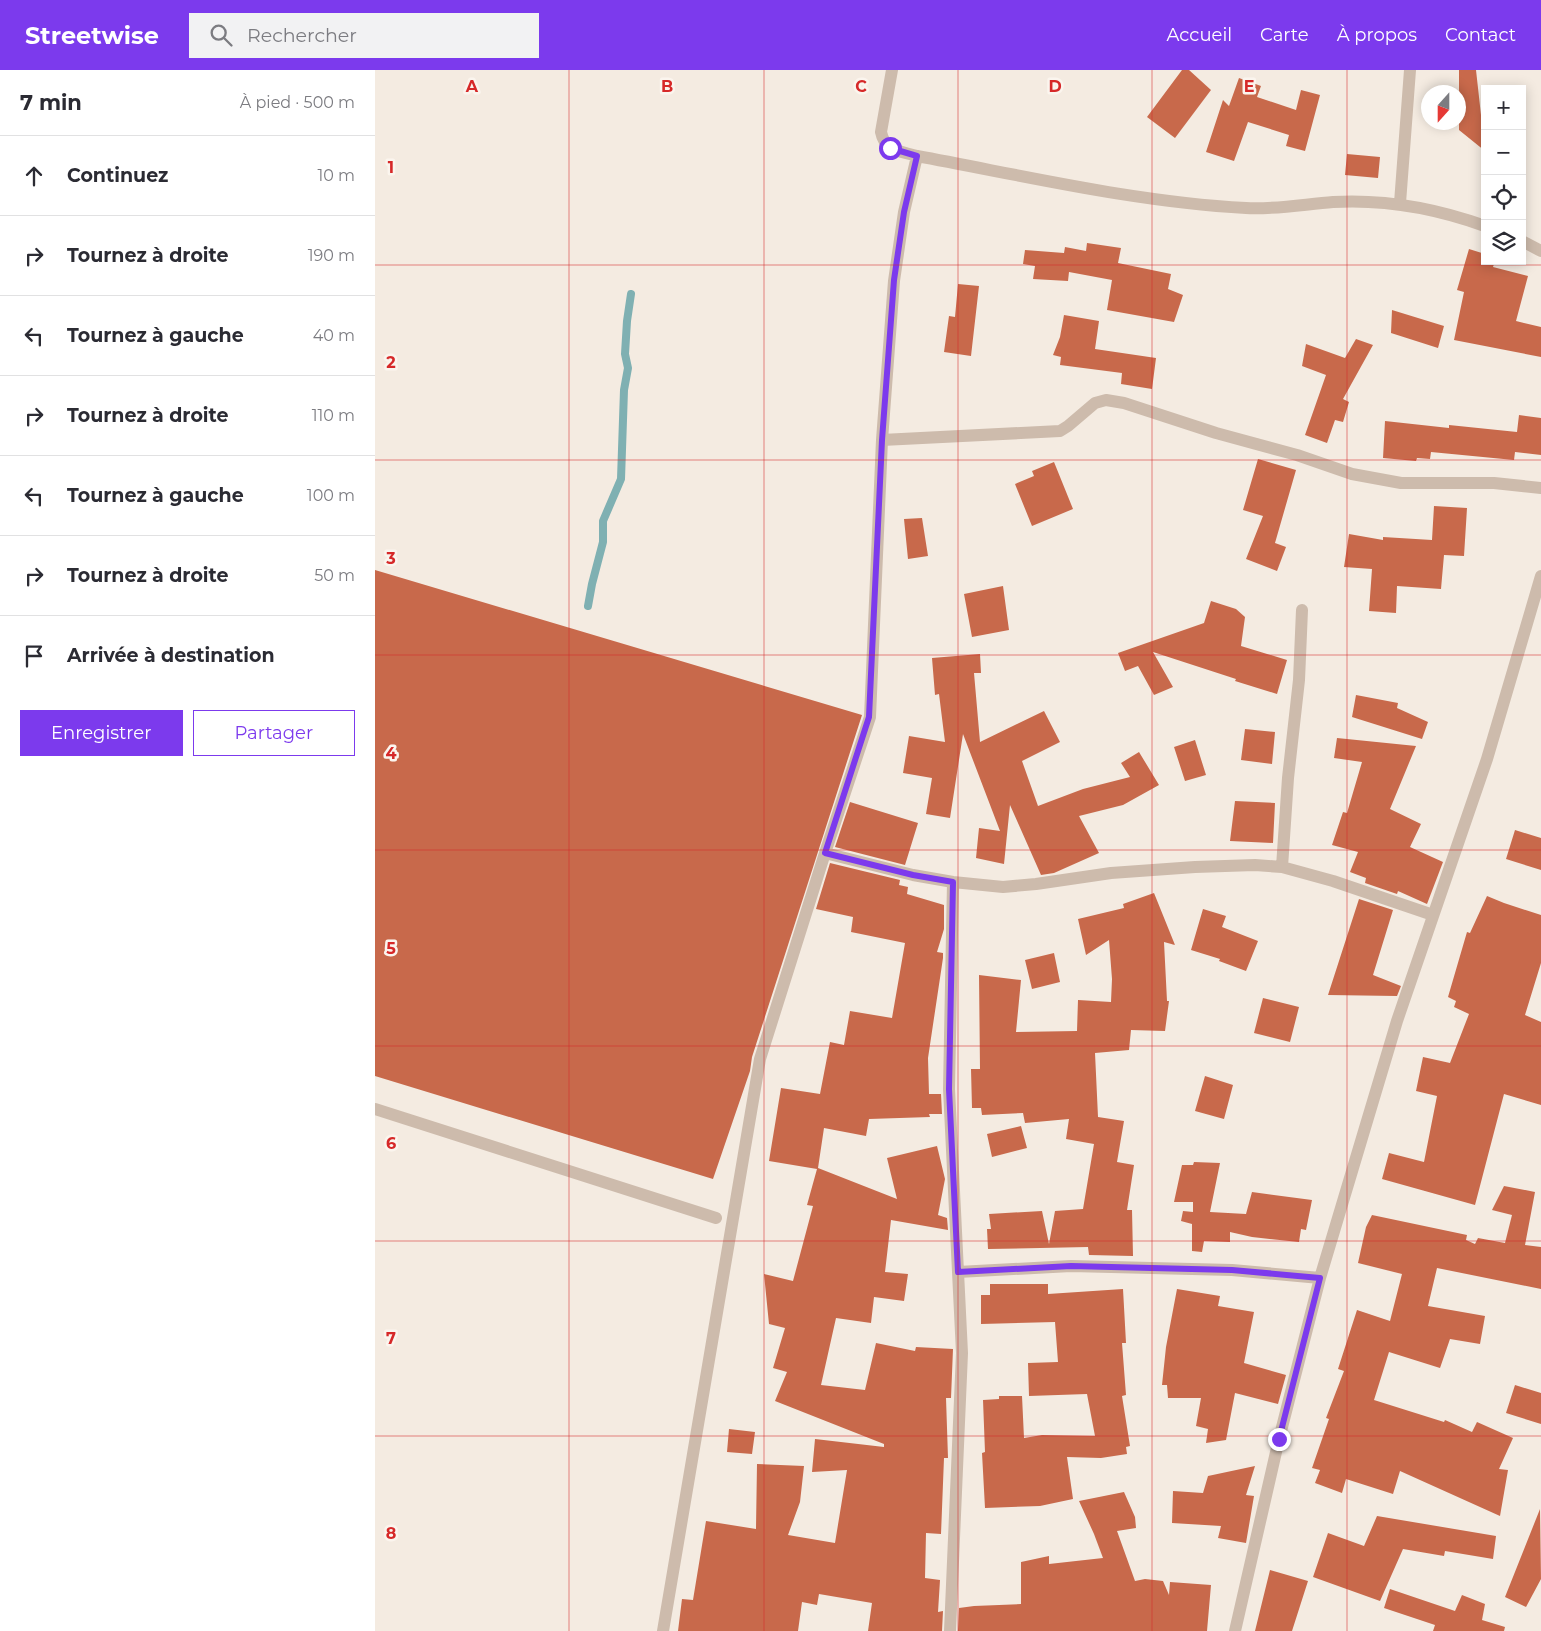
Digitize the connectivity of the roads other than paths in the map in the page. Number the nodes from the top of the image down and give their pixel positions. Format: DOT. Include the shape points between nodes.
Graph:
graph roads {
  1 [pos="892,70"];
  2 [pos="1410,70"];
  3 [pos="917,156"];
  4 [pos="1400,203"];
  5 [pos="1481,225"];
  6 [pos="1526,243"];
  7 [pos="1541,251"];
  8 [pos="882,440"];
  9 [pos="1541,488"];
  10 [pos="1541,576"];
  11 [pos="1302,610"];
  12 [pos="825,853"];
  13 [pos="1283,867"];
  14 [pos="953,882"];
  15 [pos="1433,914"];
  16 [pos="375,1109"];
  17 [pos="716,1218"];
  18 [pos="958,1272"];
  19 [pos="1320,1278"];
  20 [pos="663,1631"];
  21 [pos="950,1631"];
  22 [pos="1235,1631"];
  1 -- 3 [label="street" via="881,132 883,141 890,148"];
  2 -- 4 [label="street"];
  3 -- 4 [label="street" via="1132,196 1248,208 1335,202"];
  3 -- 8 [label="street" via="904,212 894,280"];
  4 -- 5 [label="street"];
  6 -- 7 [label="street"];
  8 -- 9 [label="street" via="1060,431 1095,403 1106,400 1352,474 1401,483 1494,483"];
  8 -- 12 [label="street" via="869,717"];
  10 -- 15 [label="street" via="1487,759"];
  11 -- 13 [label="street"];
  12 -- 14 [label="street"];
  12 -- 20 [label="street" via="760,1059"];
  13 -- 14 [label="street" via="1255,865 1111,873 1003,887"];
  13 -- 15 [label="street"];
  14 -- 18 [label="street" via="949,1089"];
  15 -- 19 [label="street" via="1397,1021"];
  16 -- 17 [label="street"];
  18 -- 19 [label="street" via="1071,1266 1232,1270"];
  18 -- 21 [label="street" via="962,1353"];
  19 -- 22 [label="street"];
}
